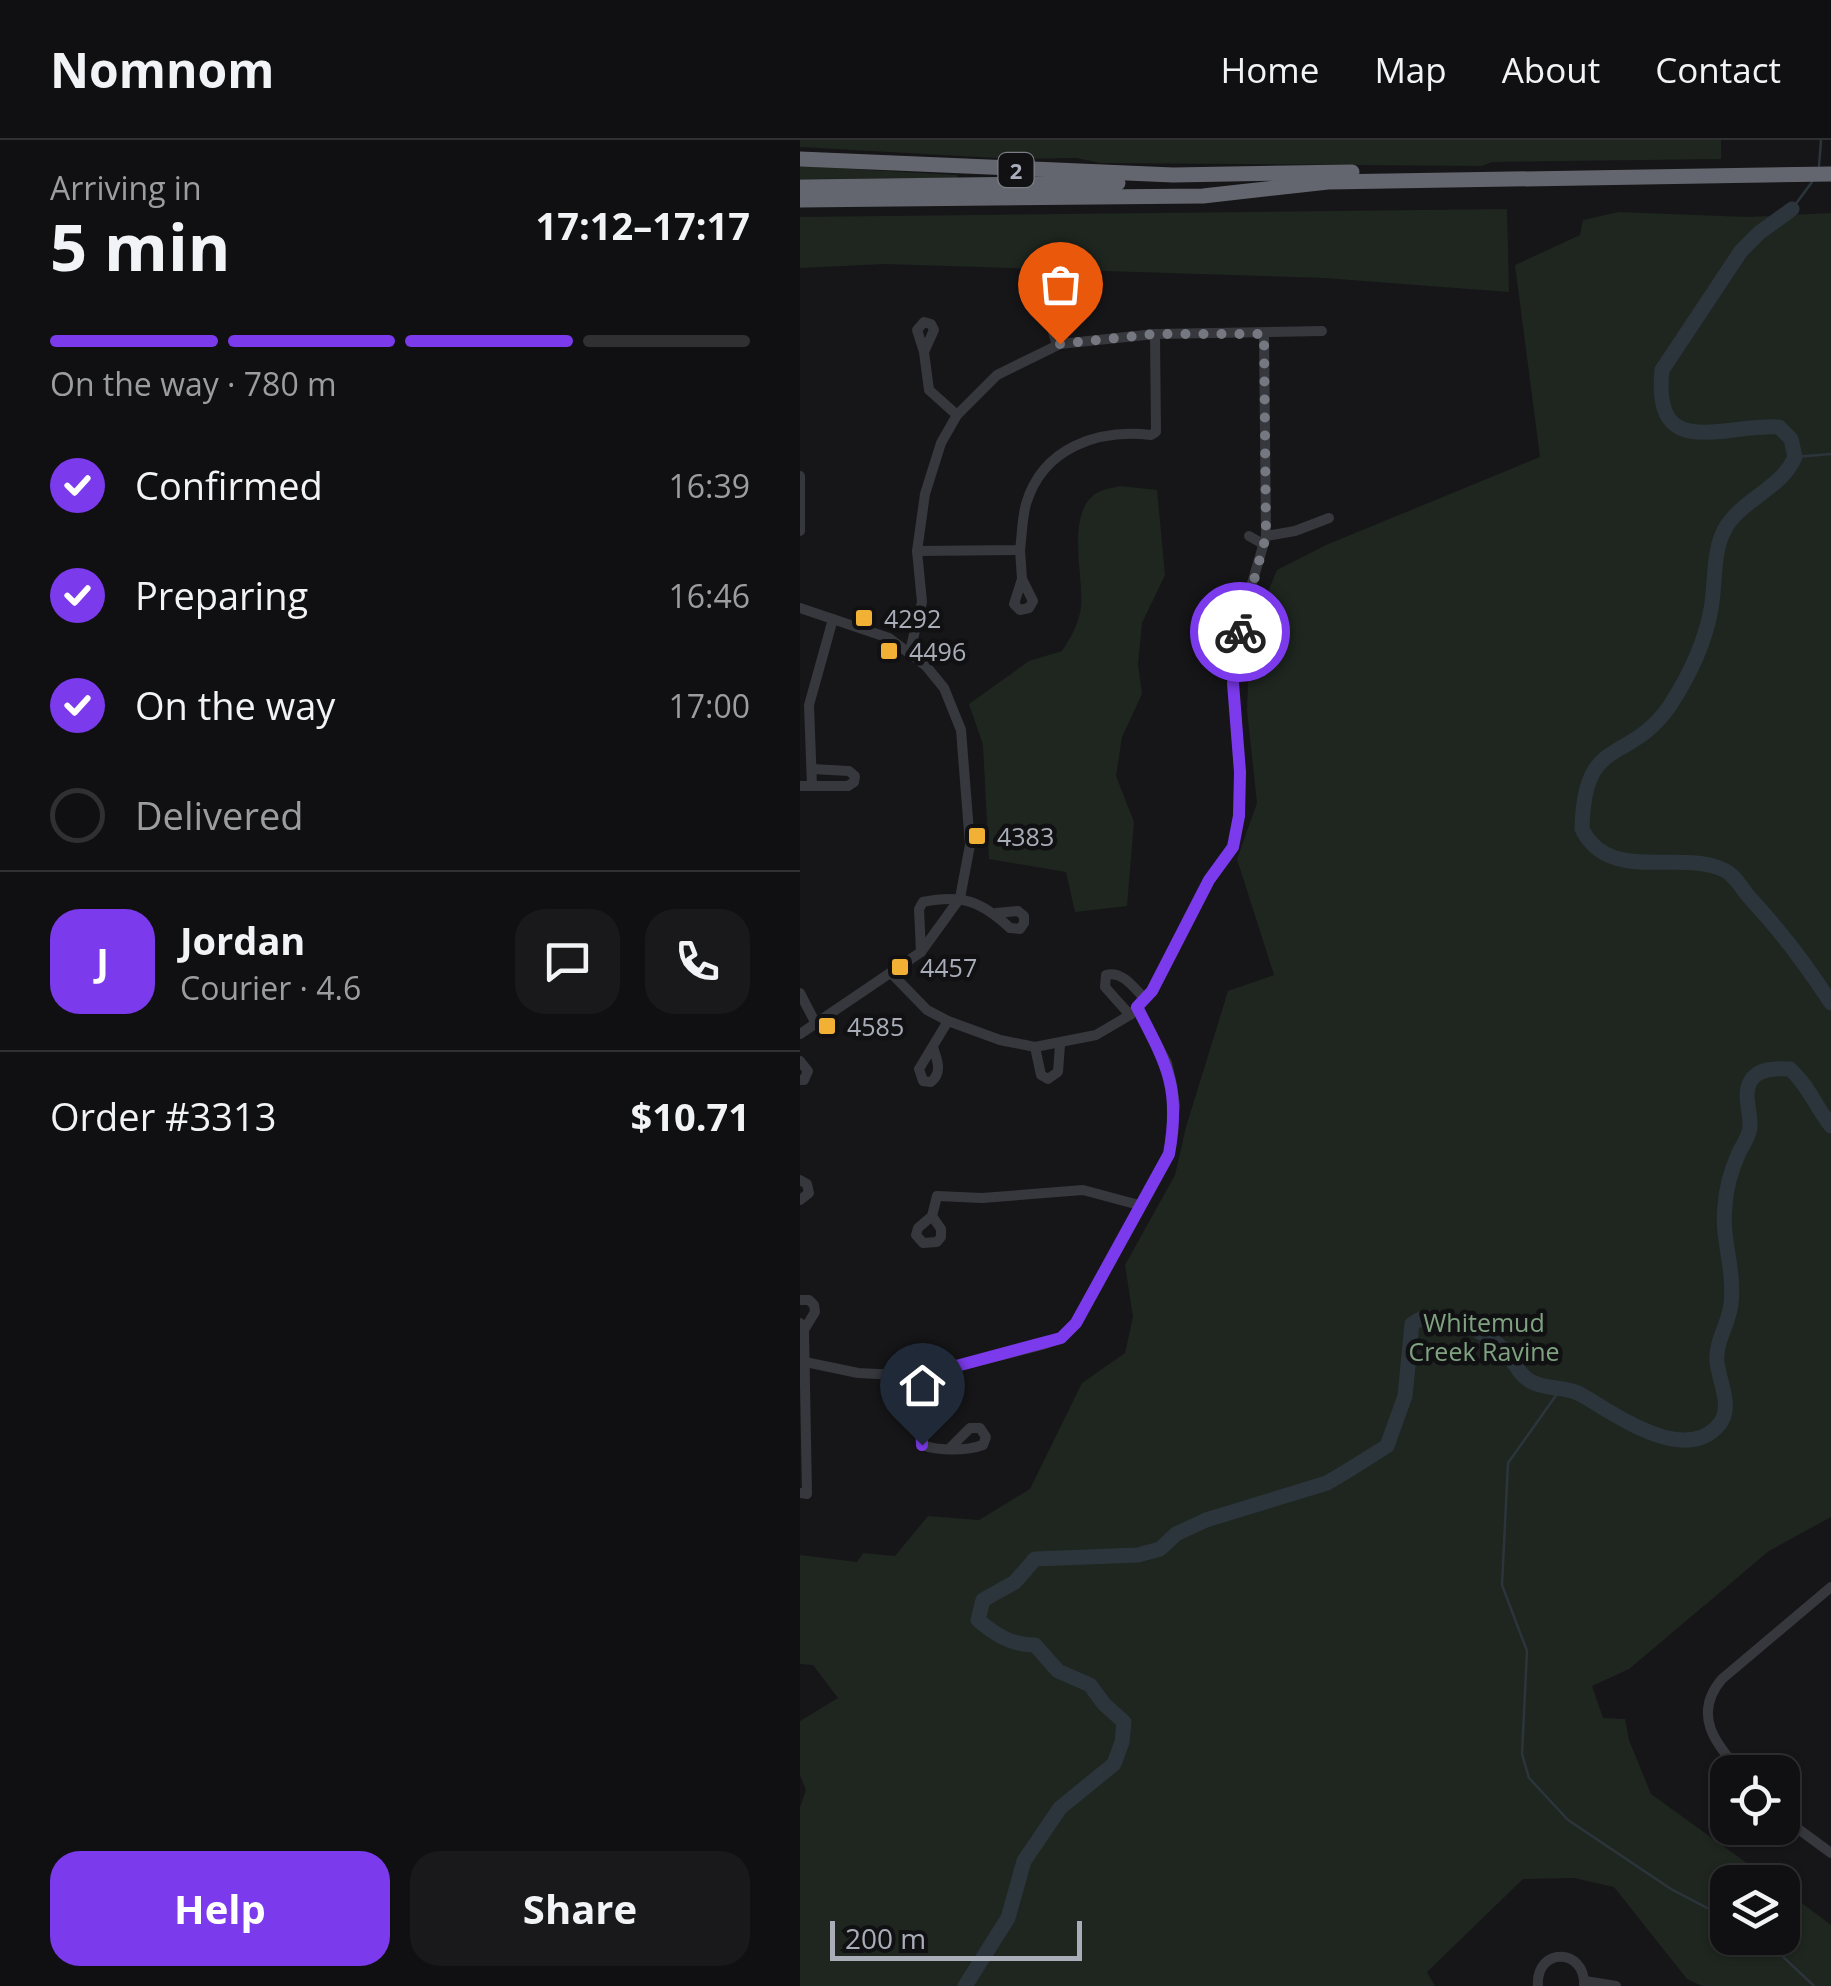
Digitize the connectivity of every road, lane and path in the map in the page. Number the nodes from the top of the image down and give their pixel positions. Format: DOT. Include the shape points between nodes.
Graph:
graph roads {
  1 [pos="800,159"];
  2 [pos="1831,171"];
  3 [pos="1617,173"];
  4 [pos="1232,176"];
  5 [pos="800,187"];
  6 [pos="994,198"];
  7 [pos="800,200"];
  8 [pos="800,210"];
  9 [pos="1050,322"];
  10 [pos="1322,331"];
  11 [pos="1155,334"];
  12 [pos="1264,334"];
  13 [pos="1057,345"];
  14 [pos="924,352"];
  15 [pos="957,416"];
  16 [pos="800,476"];
  17 [pos="1329,518"];
  18 [pos="800,532"];
  19 [pos="1249,536"];
  20 [pos="1265,540"];
  21 [pos="1020,550"];
  22 [pos="917,551"];
  23 [pos="1022,579"];
  24 [pos="800,608"];
  25 [pos="833,619"];
  26 [pos="910,651"];
  27 [pos="812,769"];
  28 [pos="806,786"];
  29 [pos="960,898"];
  30 [pos="996,913"];
  31 [pos="921,952"];
  32 [pos="892,974"];
  33 [pos="800,993"];
  34 [pos="1138,1007"];
  35 [pos="948,1021"];
  36 [pos="816,1022"];
  37 [pos="800,1034"];
  38 [pos="1060,1044"];
  39 [pos="933,1047"];
  40 [pos="1035,1047"];
  41 [pos="800,1061"];
  42 [pos="800,1080"];
  43 [pos="800,1180"];
  44 [pos="800,1200"];
  45 [pos="1139,1205"];
  46 [pos="932,1216"];
  47 [pos="800,1300"];
  48 [pos="802,1326"];
  49 [pos="801,1361"];
  50 [pos="939,1371"];
  51 [pos="914,1376"];
  52 [pos="950,1448"];
  53 [pos="800,1492"];
  54 [pos="1831,1587"];
  55 [pos="1725,1755"];
  56 [pos="1800,1830"];
  57 [pos="1831,1853"];
  58 [pos="1584,1983"];
  59 [pos="1538,1986"];
  60 [pos="1616,1986"];
  1 -- 4 [label="highway, 2"];
  2 -- 3 [label="highway, 2"];
  3 -- 4 [label="highway, 2"];
  3 -- 6 [label="highway, 2" via="1328,182 1203,196"];
  4 -- 5 [label="highway"];
  6 -- 7 [label="highway, 2"];
  6 -- 8 [label="highway"];
  9 -- 13 [label="street"];
  10 -- 12 [label="street"];
  11 -- 12 [label="street"];
  11 -- 13 [label="street"];
  11 -- 21 [label="street" via="1156,432 1095,437 1052,461 1026,504"];
  12 -- 20 [label="street"];
  13 -- 15 [label="street" via="997,375"];
  14 -- 15 [label="street" via="928,390"];
  15 -- 22 [label="street" via="924,494"];
  16 -- 18 [label="street"];
  17 -- 20 [label="street"];
  19 -- 20 [label="street"];
  20 -- 34 [label="street" via="1242,616 1233,683 1240,772 1233,847"];
  21 -- 22 [label="street"];
  21 -- 23 [label="street"];
  22 -- 26 [label="street" via="922,602"];
  24 -- 25 [label="street"];
  25 -- 26 [label="street"];
  25 -- 27 [label="street" via="809,705"];
  26 -- 29 [label="street" via="944,688 961,730 970,845"];
  27 -- 28 [label="street"];
  27 -- 28 [label="street" via="849,771 854,782"];
  29 -- 30 [label="street"];
  29 -- 31 [label="street"];
  29 -- 31 [label="street" via="920,905"];
  31 -- 32 [label="street"];
  32 -- 35 [label="street" via="927,1010"];
  32 -- 36 [label="street"];
  33 -- 36 [label="street"];
  34 -- 38 [label="street" via="1096,1035"];
  34 -- 45 [label="street" via="1167,1064 1174,1106 1169,1154"];
  35 -- 39 [label="street"];
  35 -- 40 [label="street"];
  36 -- 37 [label="street"];
  38 -- 40 [label="street"];
  38 -- 40 [label="street" via="1058,1072 1048,1079"];
  41 -- 42 [label="street" via="808,1071"];
  43 -- 44 [label="street" via="809,1192"];
  45 -- 46 [label="street" via="1083,1190 936,1196"];
  45 -- 50 [label="street" via="1076,1323 1061,1338"];
  47 -- 48 [label="street" via="814,1305"];
  48 -- 49 [label="street"];
  49 -- 51 [label="street"];
  49 -- 53 [label="street" via="807,1494"];
  50 -- 51 [label="street"];
  50 -- 51 [label="street" via="932,1352 922,1348 913,1354"];
  51 -- 52 [label="street" via="922,1445"];
  54 -- 55 [label="street" via="1713,1690 1710,1732"];
  56 -- 57 [label="street"];
  58 -- 59 [label="street" via="1580,1966 1559,1956 1540,1969"];
  58 -- 60 [label="street"];
}
